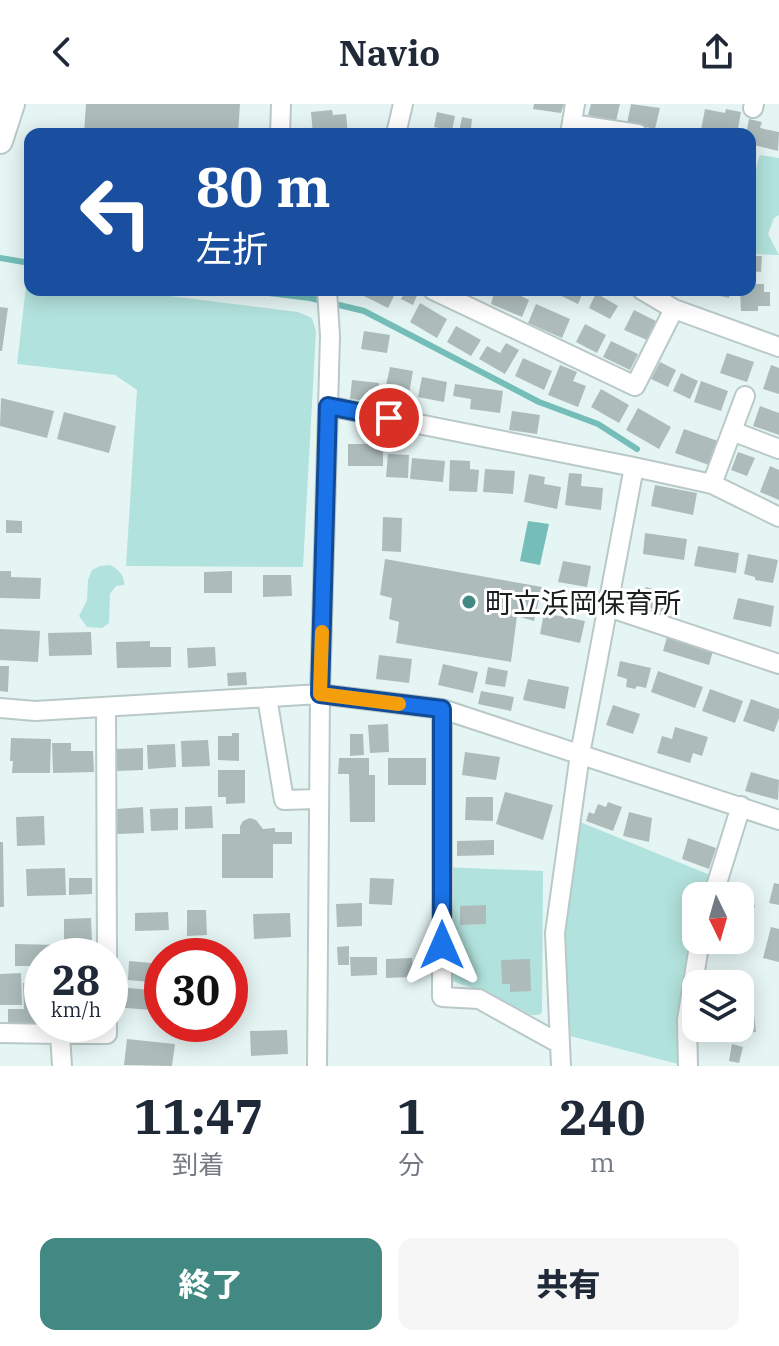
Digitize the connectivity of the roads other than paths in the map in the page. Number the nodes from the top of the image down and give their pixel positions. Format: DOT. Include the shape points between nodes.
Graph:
graph roads {
  1 [pos="12,104"];
  2 [pos="281,104"];
  3 [pos="403,104"];
  4 [pos="575,104"];
  5 [pos="280,128"];
  6 [pos="397,128"];
  7 [pos="571,128"];
  8 [pos="0,141"];
  9 [pos="331,296"];
  10 [pos="446,296"];
  11 [pos="652,296"];
  12 [pos="674,309"];
  13 [pos="779,347"];
  14 [pos="745,396"];
  15 [pos="328,406"];
  16 [pos="732,431"];
  17 [pos="779,449"];
  18 [pos="634,467"];
  19 [pos="712,484"];
  20 [pos="779,517"];
  21 [pos="608,607"];
  22 [pos="779,664"];
  23 [pos="320,694"];
  24 [pos="267,697"];
  25 [pos="0,708"];
  26 [pos="106,708"];
  27 [pos="442,709"];
  28 [pos="580,754"];
  29 [pos="318,799"];
  30 [pos="741,806"];
  31 [pos="779,820"];
  32 [pos="717,882"];
  33 [pos="107,938"];
  34 [pos="698,954"];
  35 [pos="0,1033"];
  36 [pos="24,1033"];
  37 [pos="60,1042"];
  38 [pos="560,1044"];
  39 [pos="62,1066"];
  40 [pos="317,1066"];
  41 [pos="561,1066"];
  42 [pos="688,1066"];
  1 -- 8 [label="main road"];
  2 -- 5 [label="street"];
  3 -- 6 [label="street"];
  4 -- 7 [label="street"];
  9 -- 15 [label="street"];
  10 -- 12 [label="street" via="635,386"];
  11 -- 12 [label="street"];
  12 -- 13 [label="street"];
  14 -- 16 [label="street"];
  15 -- 18 [label="street"];
  15 -- 23 [label="street"];
  16 -- 17 [label="street"];
  16 -- 19 [label="street"];
  18 -- 19 [label="street"];
  18 -- 21 [label="street"];
  19 -- 20 [label="street"];
  21 -- 22 [label="street"];
  21 -- 28 [label="street"];
  23 -- 24 [label="street"];
  23 -- 27 [label="street"];
  23 -- 29 [label="street"];
  24 -- 26 [label="street"];
  24 -- 29 [label="street" via="284,800"];
  25 -- 26 [label="street"];
  26 -- 33 [label="street"];
  27 -- 28 [label="street"];
  27 -- 38 [label="street" via="442,997 479,999"];
  28 -- 30 [label="street"];
  28 -- 38 [label="street" via="555,933"];
  29 -- 40 [label="street"];
  30 -- 31 [label="street"];
  30 -- 32 [label="street"];
  34 -- 42 [label="street" via="687,1020"];
  35 -- 36 [label="street"];
  37 -- 39 [label="street"];
  38 -- 41 [label="street"];
}
